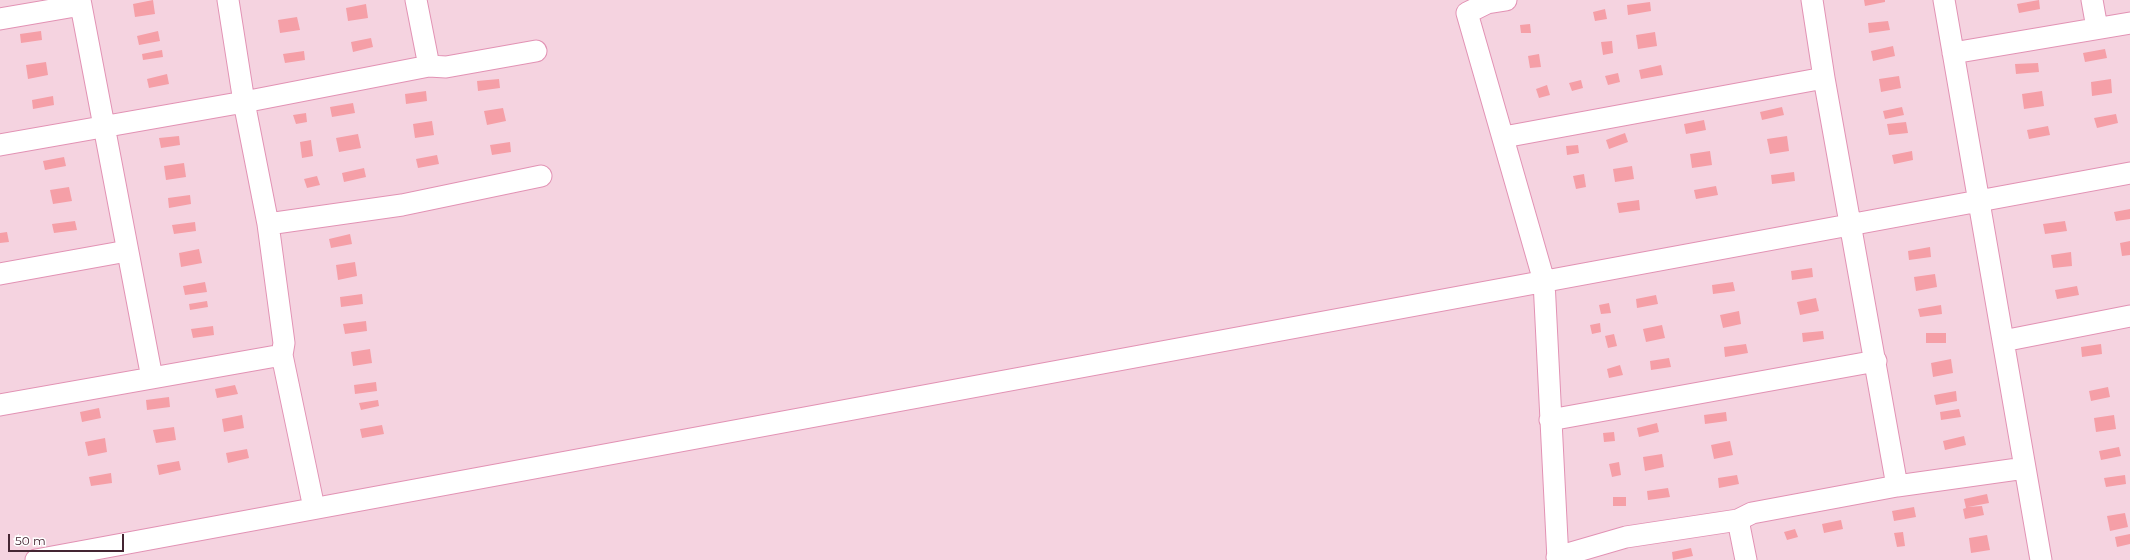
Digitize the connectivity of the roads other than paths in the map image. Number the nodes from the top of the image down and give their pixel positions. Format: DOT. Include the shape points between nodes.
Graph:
graph roads {
  1 [pos="228,0"];
  2 [pos="416,0"];
  3 [pos="1506,0"];
  4 [pos="1812,0"];
  5 [pos="1944,0"];
  6 [pos="2092,0"];
  7 [pos="80,2"];
  8 [pos="0,19"];
  9 [pos="2130,23"];
  10 [pos="2097,28"];
  11 [pos="536,51"];
  12 [pos="1953,53"];
  13 [pos="429,66"];
  14 [pos="1824,78"];
  15 [pos="244,102"];
  16 [pos="105,126"];
  17 [pos="1504,137"];
  18 [pos="0,145"];
  19 [pos="2130,173"];
  20 [pos="542,176"];
  21 [pos="1979,201"];
  22 [pos="268,224"];
  23 [pos="1851,224"];
  24 [pos="127,251"];
  25 [pos="0,274"];
  26 [pos="1544,281"];
  27 [pos="2130,316"];
  28 [pos="2003,341"];
  29 [pos="282,355"];
  30 [pos="1876,362"];
  31 [pos="152,378"];
  32 [pos="0,405"];
  33 [pos="1550,420"];
  34 [pos="2025,468"];
  35 [pos="1898,486"];
  36 [pos="314,508"];
  37 [pos="1738,520"];
  38 [pos="1558,559"];
  39 [pos="36,560"];
  40 [pos="1746,560"];
  41 [pos="2041,560"];
  1 -- 15 [label="street"];
  2 -- 13 [label="street"];
  3 -- 17 [label="street" via="1487,3 1468,13"];
  4 -- 14 [label="street"];
  5 -- 12 [label="street"];
  6 -- 10 [label="street"];
  7 -- 8 [label="street"];
  7 -- 16 [label="street"];
  9 -- 10 [label="street"];
  10 -- 12 [label="street"];
  11 -- 13 [label="street" via="446,67"];
  12 -- 21 [label="street"];
  13 -- 15 [label="street"];
  14 -- 17 [label="street"];
  14 -- 23 [label="street"];
  15 -- 16 [label="street"];
  15 -- 22 [label="street"];
  16 -- 18 [label="street"];
  16 -- 24 [label="street"];
  17 -- 26 [label="street"];
  19 -- 21 [label="street"];
  20 -- 22 [label="street" via="402,205"];
  21 -- 23 [label="street"];
  21 -- 28 [label="street"];
  22 -- 29 [label="street" via="284,343"];
  23 -- 26 [label="street"];
  23 -- 30 [label="street"];
  24 -- 25 [label="street"];
  24 -- 31 [label="street"];
  26 -- 33 [label="street"];
  26 -- 36 [label="street"];
  27 -- 28 [label="street"];
  28 -- 34 [label="street"];
  29 -- 31 [label="street"];
  29 -- 36 [label="street"];
  30 -- 33 [label="street"];
  30 -- 35 [label="street"];
  31 -- 32 [label="street"];
  33 -- 38 [label="street"];
  34 -- 35 [label="street"];
  34 -- 41 [label="street"];
  35 -- 37 [label="street" via="1752,513"];
  36 -- 39 [label="street"];
  37 -- 38 [label="street" via="1626,537"];
  37 -- 40 [label="street"];
}
